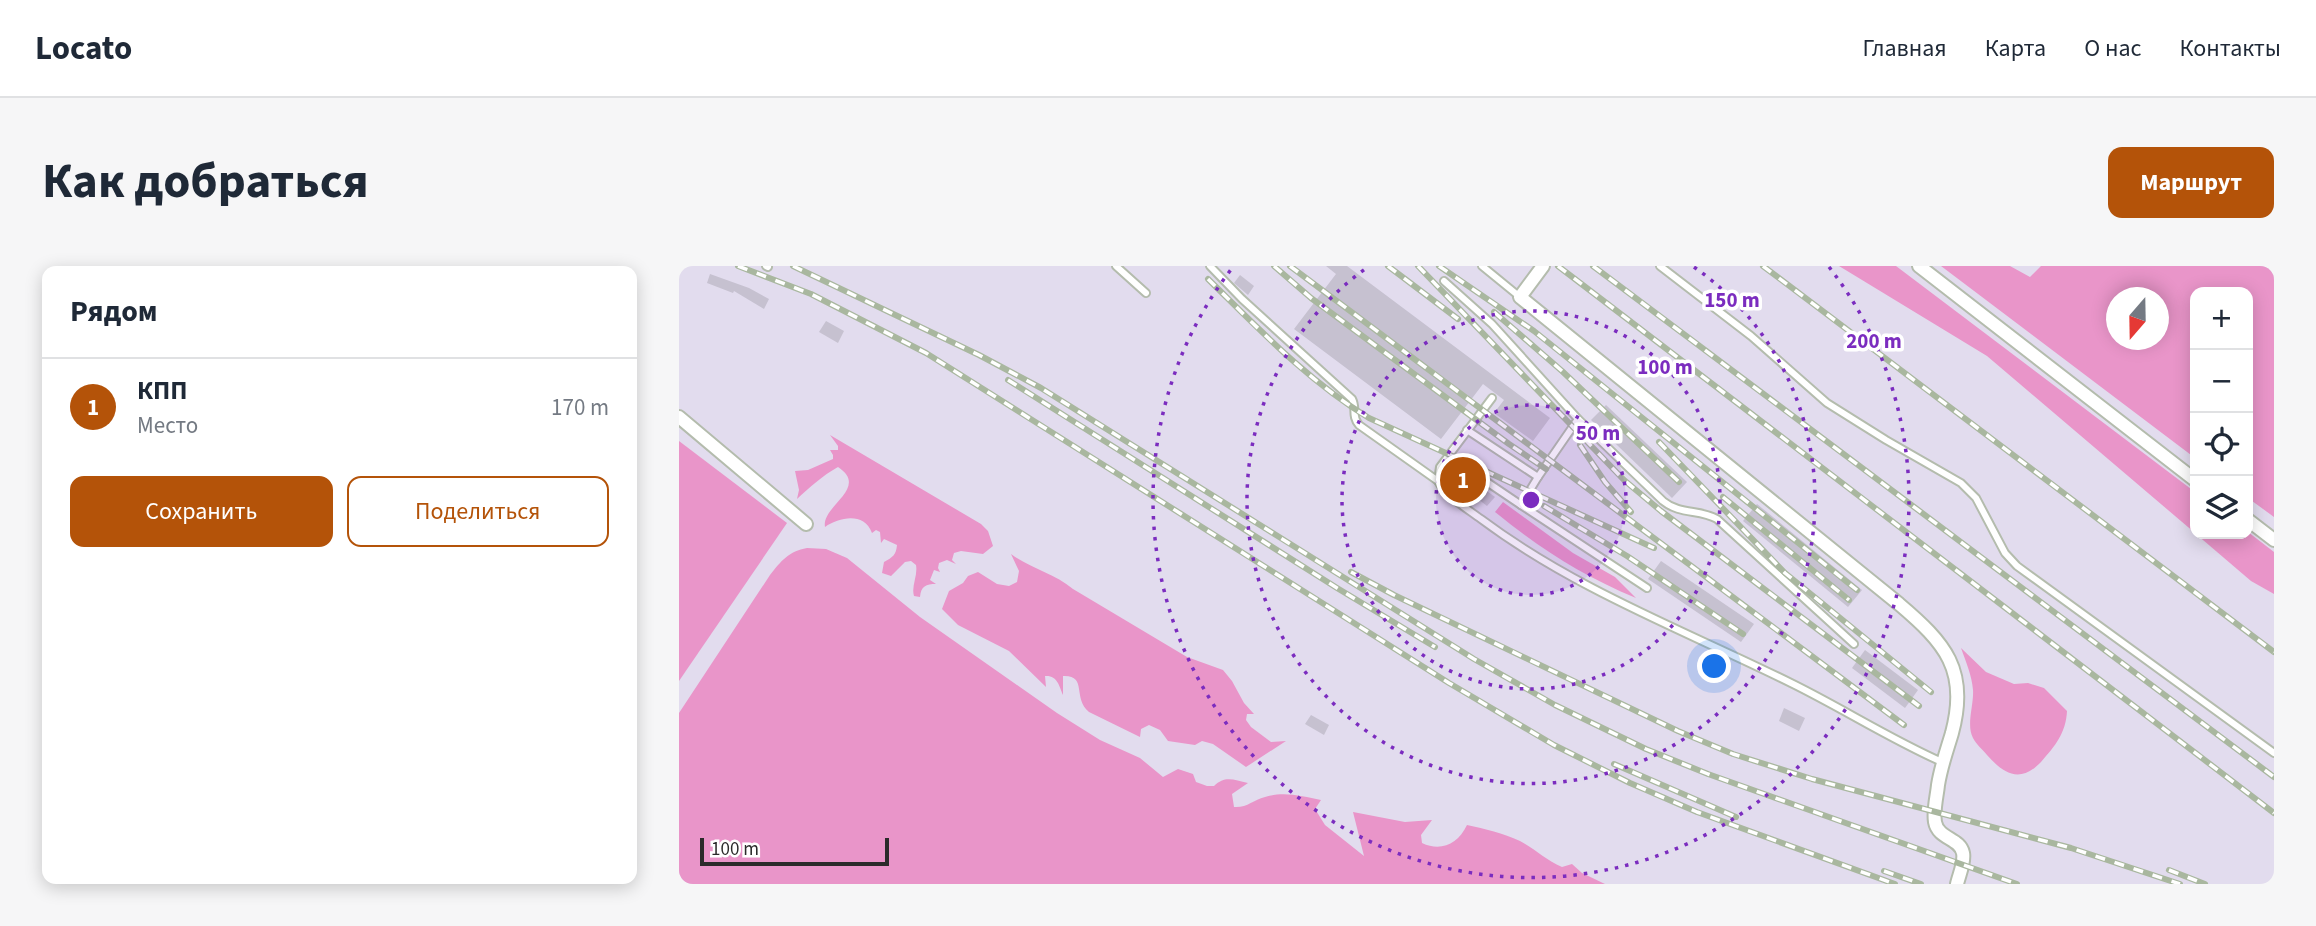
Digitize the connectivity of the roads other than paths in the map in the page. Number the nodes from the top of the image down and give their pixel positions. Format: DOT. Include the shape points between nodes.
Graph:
graph roads {
  1 [pos="1116,266"];
  2 [pos="1210,266"];
  3 [pos="1482,266"];
  4 [pos="1543,266"];
  5 [pos="1660,266"];
  6 [pos="1919,266"];
  7 [pos="1444,281"];
  8 [pos="1146,293"];
  9 [pos="1520,297"];
  10 [pos="1492,398"];
  11 [pos="679,417"];
  12 [pos="1578,419"];
  13 [pos="1467,430"];
  14 [pos="1478,476"];
  15 [pos="2190,476"];
  16 [pos="1538,477"];
  17 [pos="1438,481"];
  18 [pos="1521,505"];
  19 [pos="806,524"];
  20 [pos="2253,524"];
  21 [pos="2274,540"];
  22 [pos="1647,588"];
  23 [pos="1854,644"];
  24 [pos="2274,753"];
  25 [pos="1942,762"];
  26 [pos="1957,884"];
  1 -- 8 [label="lane"];
  2 -- 17 [label="lane" via="1352,399 1353,417 1359,425"];
  3 -- 9 [label="lane"];
  4 -- 9 [label="street"];
  5 -- 24 [label="lane" via="1751,336 1827,403 1961,483 1976,498 2005,553 2017,566"];
  6 -- 15 [label="street"];
  7 -- 12 [label="lane" via="1492,324"];
  9 -- 25 [label="street" via="1937,638 1950,657 1959,692"];
  10 -- 13 [label="lane"];
  11 -- 19 [label="street"];
  12 -- 16 [label="lane"];
  12 -- 23 [label="lane" via="1663,501 1678,511 1717,519"];
  13 -- 16 [label="lane"];
  13 -- 17 [label="lane" via="1440,467"];
  14 -- 18 [label="lane"];
  16 -- 18 [label="lane"];
  17 -- 25 [label="lane" via="1502,535 1595,592 1788,681"];
  18 -- 22 [label="lane"];
  20 -- 21 [label="street"];
  25 -- 26 [label="street" via="1935,820 1943,836 1961,848"];
}
